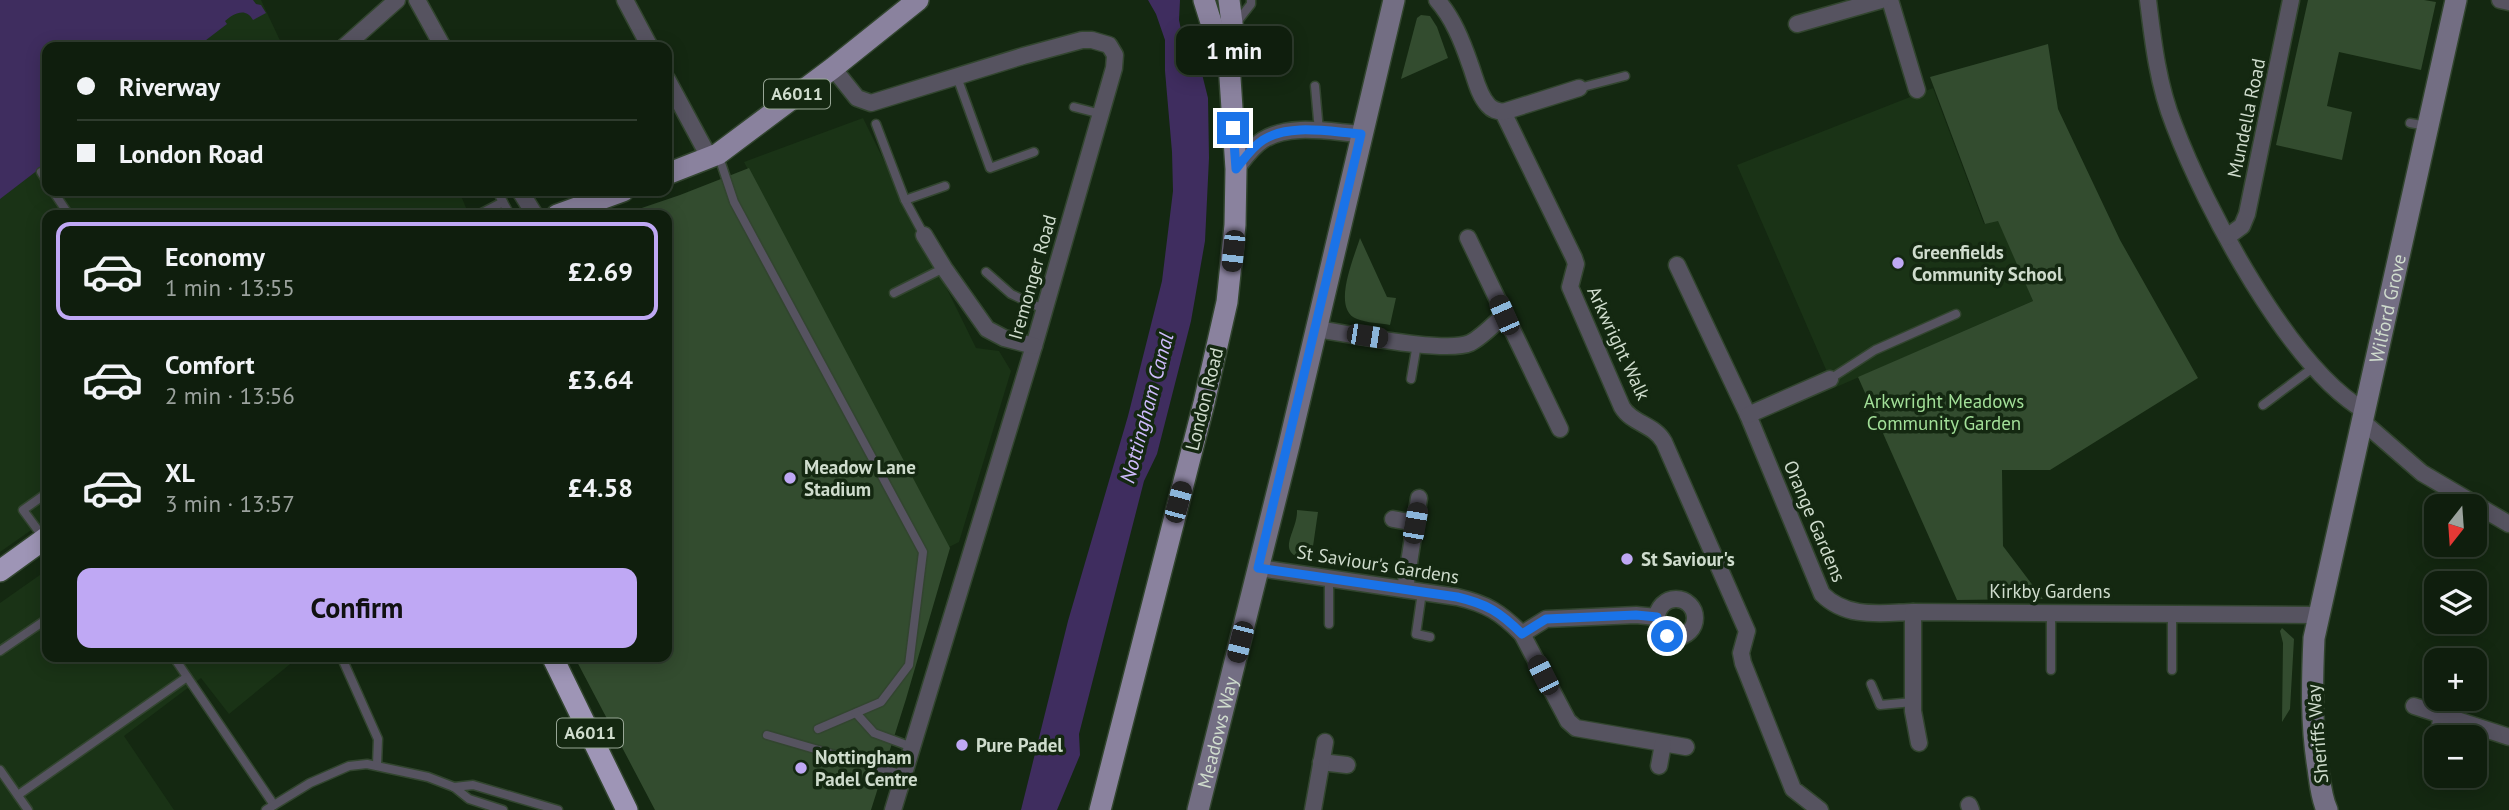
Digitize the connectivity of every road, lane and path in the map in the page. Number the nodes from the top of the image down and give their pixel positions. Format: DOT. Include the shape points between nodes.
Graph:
graph roads {
  1 [pos="397,0"];
  2 [pos="417,0"];
  3 [pos="625,0"];
  4 [pos="918,0"];
  5 [pos="1204,0"];
  6 [pos="1229,0"];
  7 [pos="1251,0"];
  8 [pos="1394,0"];
  9 [pos="1437,0"];
  10 [pos="1881,0"];
  11 [pos="1890,0"];
  12 [pos="2148,0"];
  13 [pos="2291,0"];
  14 [pos="2455,0"];
  15 [pos="2500,0"];
  16 [pos="2509,2"];
  17 [pos="1797,24"];
  18 [pos="1233,31"];
  19 [pos="350,42"];
  20 [pos="440,42"];
  21 [pos="647,42"];
  22 [pos="1229,62"];
  23 [pos="833,68"];
  24 [pos="1625,76"];
  25 [pos="957,77"];
  26 [pos="1315,86"];
  27 [pos="672,87"];
  28 [pos="1579,88"];
  29 [pos="1917,90"];
  30 [pos="1074,107"];
  31 [pos="1503,112"];
  32 [pos="1101,114"];
  33 [pos="876,124"];
  34 [pos="1319,131"];
  35 [pos="1361,134"];
  36 [pos="1034,152"];
  37 [pos="713,156"];
  38 [pos="1236,169"];
  39 [pos="672,172"];
  40 [pos="945,186"];
  41 [pos="500,196"];
  42 [pos="609,196"];
  43 [pos="905,200"];
  44 [pos="503,202"];
  45 [pos="488,210"];
  46 [pos="507,210"];
  47 [pos="570,210"];
  48 [pos="924,235"];
  49 [pos="2227,237"];
  50 [pos="1468,238"];
  51 [pos="1677,265"];
  52 [pos="944,268"];
  53 [pos="986,272"];
  54 [pos="894,293"];
  55 [pos="1043,309"];
  56 [pos="1956,314"];
  57 [pos="1504,315"];
  58 [pos="1316,329"];
  59 [pos="1417,344"];
  60 [pos="1034,346"];
  61 [pos="2314,367"];
  62 [pos="1411,379"];
  63 [pos="1830,379"];
  64 [pos="2263,405"];
  65 [pos="1748,415"];
  66 [pos="2364,416"];
  67 [pos="1560,429"];
  68 [pos="42,497"];
  69 [pos="1419,498"];
  70 [pos="1393,519"];
  71 [pos="2509,522"];
  72 [pos="1415,523"];
  73 [pos="42,533"];
  74 [pos="42,541"];
  75 [pos="1258,568"];
  76 [pos="0,571"];
  77 [pos="1329,577"];
  78 [pos="1405,589"];
  79 [pos="1422,592"];
  80 [pos="1913,612"];
  81 [pos="2050,612"];
  82 [pos="2172,612"];
  83 [pos="2318,615"];
  84 [pos="1657,617"];
  85 [pos="42,622"];
  86 [pos="1329,624"];
  87 [pos="1522,634"];
  88 [pos="1430,637"];
  89 [pos="0,651"];
  90 [pos="177,662"];
  91 [pos="344,662"];
  92 [pos="555,662"];
  93 [pos="2051,670"];
  94 [pos="2172,670"];
  95 [pos="187,677"];
  96 [pos="1871,684"];
  97 [pos="1913,702"];
  98 [pos="2414,706"];
  99 [pos="856,713"];
  100 [pos="2438,714"];
  101 [pos="2436,725"];
  102 [pos="818,729"];
  103 [pos="767,735"];
  104 [pos="2509,737"];
  105 [pos="1325,742"];
  106 [pos="1919,743"];
  107 [pos="1663,744"];
  108 [pos="912,747"];
  109 [pos="1686,747"];
  110 [pos="1321,762"];
  111 [pos="377,765"];
  112 [pos="1347,765"];
  113 [pos="1659,766"];
  114 [pos="0,770"];
  115 [pos="904,775"];
  116 [pos="454,787"];
  117 [pos="18,795"];
  118 [pos="270,807"];
  119 [pos="28,810"];
  120 [pos="503,810"];
  121 [pos="558,810"];
  122 [pos="627,810"];
  123 [pos="893,810"];
  124 [pos="1100,810"];
  125 [pos="1198,810"];
  126 [pos="1313,810"];
  127 [pos="1820,810"];
  128 [pos="2328,810"];
  1 -- 19 [label="street"];
  2 -- 20 [label="street"];
  3 -- 21 [label="street"];
  4 -- 23 [label="main road, A6011"];
  5 -- 22 [label="main road, London Road"];
  6 -- 18 [label="main road, London Road"];
  7 -- 18 [label="lane"];
  8 -- 35 [label="street, Meadows Way"];
  9 -- 31 [label="street, Arkwright Walk" via="1465,50 1479,90 1488,105"];
  10 -- 17 [label="street"];
  11 -- 29 [label="street"];
  12 -- 49 [label="street" via="2155,54 2174,125"];
  13 -- 49 [label="street, Mundella Road" via="2247,215 2242,226"];
  14 -- 66 [label="street, Wilford Grove" via="2419,124"];
  15 -- 16 [label="street"];
  18 -- 22 [label="main road, London Road"];
  22 -- 38 [label="main road, London Road"];
  23 -- 25 [label="street, Iremonger Road" via="857,98 871,103"];
  23 -- 37 [label="main road, A6011"];
  24 -- 28 [label="lane"];
  25 -- 32 [label="street, Iremonger Road" via="1082,40 1103,42 1115,55"];
  25 -- 36 [label="lane" via="990,168"];
  26 -- 34 [label="lane"];
  27 -- 37 [label="street"];
  28 -- 31 [label="street"];
  30 -- 32 [label="lane"];
  31 -- 127 [label="street, Arkwright Walk" via="1574,258 1570,288 1622,407 1658,433 1732,595 1747,631 1743,663 1793,789"];
  32 -- 55 [label="street, Iremonger Road"];
  33 -- 43 [label="lane"];
  34 -- 35 [label="street"];
  34 -- 38 [label="street" via="1274,135 1261,141"];
  35 -- 58 [label="street, Meadows Way"];
  37 -- 39 [label="main road, A6011"];
  37 -- 99 [label="lane" via="923,552 909,665 881,702"];
  38 -- 124 [label="main road, London Road" via="1227,302"];
  40 -- 43 [label="lane"];
  41 -- 44 [label="lane"];
  42 -- 47 [label="main road"];
  43 -- 48 [label="lane"];
  44 -- 45 [label="lane"];
  44 -- 46 [label="lane"];
  48 -- 52 [label="street"];
  49 -- 61 [label="street" via="2270,309"];
  50 -- 57 [label="street"];
  51 -- 65 [label="street, Orange Gardens"];
  52 -- 54 [label="lane"];
  52 -- 60 [label="street" via="987,329"];
  53 -- 55 [label="lane" via="1011,294"];
  55 -- 60 [label="street, Iremonger Road"];
  56 -- 63 [label="lane" via="1875,350"];
  57 -- 59 [label="street" via="1469,343"];
  57 -- 67 [label="street"];
  58 -- 59 [label="street"];
  58 -- 75 [label="street, Meadows Way"];
  59 -- 62 [label="lane"];
  60 -- 108 [label="street, Iremonger Road" via="951,641"];
  61 -- 64 [label="lane"];
  61 -- 66 [label="street"];
  63 -- 65 [label="street"];
  65 -- 80 [label="street, Orange Gardens" via="1822,594 1830,602 1862,614"];
  66 -- 71 [label="street" via="2422,473"];
  66 -- 83 [label="street, Wilford Grove"];
  68 -- 73 [label="lane" via="23,510"];
  69 -- 72 [label="street"];
  70 -- 72 [label="street"];
  72 -- 78 [label="street"];
  74 -- 76 [label="highway"];
  75 -- 77 [label="street, St Saviour's Gardens"];
  75 -- 125 [label="street, Meadows Way"];
  77 -- 78 [label="street, St Saviour's Gardens"];
  77 -- 86 [label="lane"];
  78 -- 79 [label="street, St Saviour's Gardens"];
  79 -- 87 [label="street, St Saviour's Gardens" via="1483,603"];
  79 -- 88 [label="lane" via="1416,634"];
  80 -- 81 [label="street, Kirkby Gardens"];
  80 -- 97 [label="street"];
  81 -- 82 [label="street, Kirkby Gardens"];
  81 -- 93 [label="lane"];
  82 -- 83 [label="street, Kirkby Gardens"];
  82 -- 94 [label="lane"];
  83 -- 128 [label="street, Sheriffs Way" via="2311,697 2316,758"];
  84 -- 87 [label="street" via="1546,619"];
  85 -- 89 [label="lane"];
  87 -- 107 [label="street, St Saviour's Gardens" via="1576,729"];
  90 -- 95 [label="lane"];
  91 -- 111 [label="lane" via="378,739"];
  92 -- 122 [label="highway, A6011"];
  95 -- 117 [label="lane"];
  95 -- 118 [label="lane"];
  96 -- 97 [label="lane" via="1880,705"];
  97 -- 106 [label="street"];
  98 -- 100 [label="street"];
  99 -- 102 [label="lane"];
  99 -- 108 [label="lane" via="874,733"];
  100 -- 101 [label="lane"];
  100 -- 104 [label="street"];
  103 -- 115 [label="lane"];
  105 -- 110 [label="street"];
  107 -- 109 [label="street, St Saviour's Gardens"];
  107 -- 113 [label="street"];
  108 -- 115 [label="street, Iremonger Road"];
  110 -- 112 [label="street"];
  110 -- 126 [label="street"];
  111 -- 116 [label="lane"];
  111 -- 118 [label="lane" via="349,766"];
  114 -- 117 [label="lane"];
  115 -- 123 [label="street, Iremonger Road"];
  116 -- 120 [label="lane" via="469,799"];
  116 -- 121 [label="lane" via="473,785"];
  117 -- 119 [label="lane"];
}
